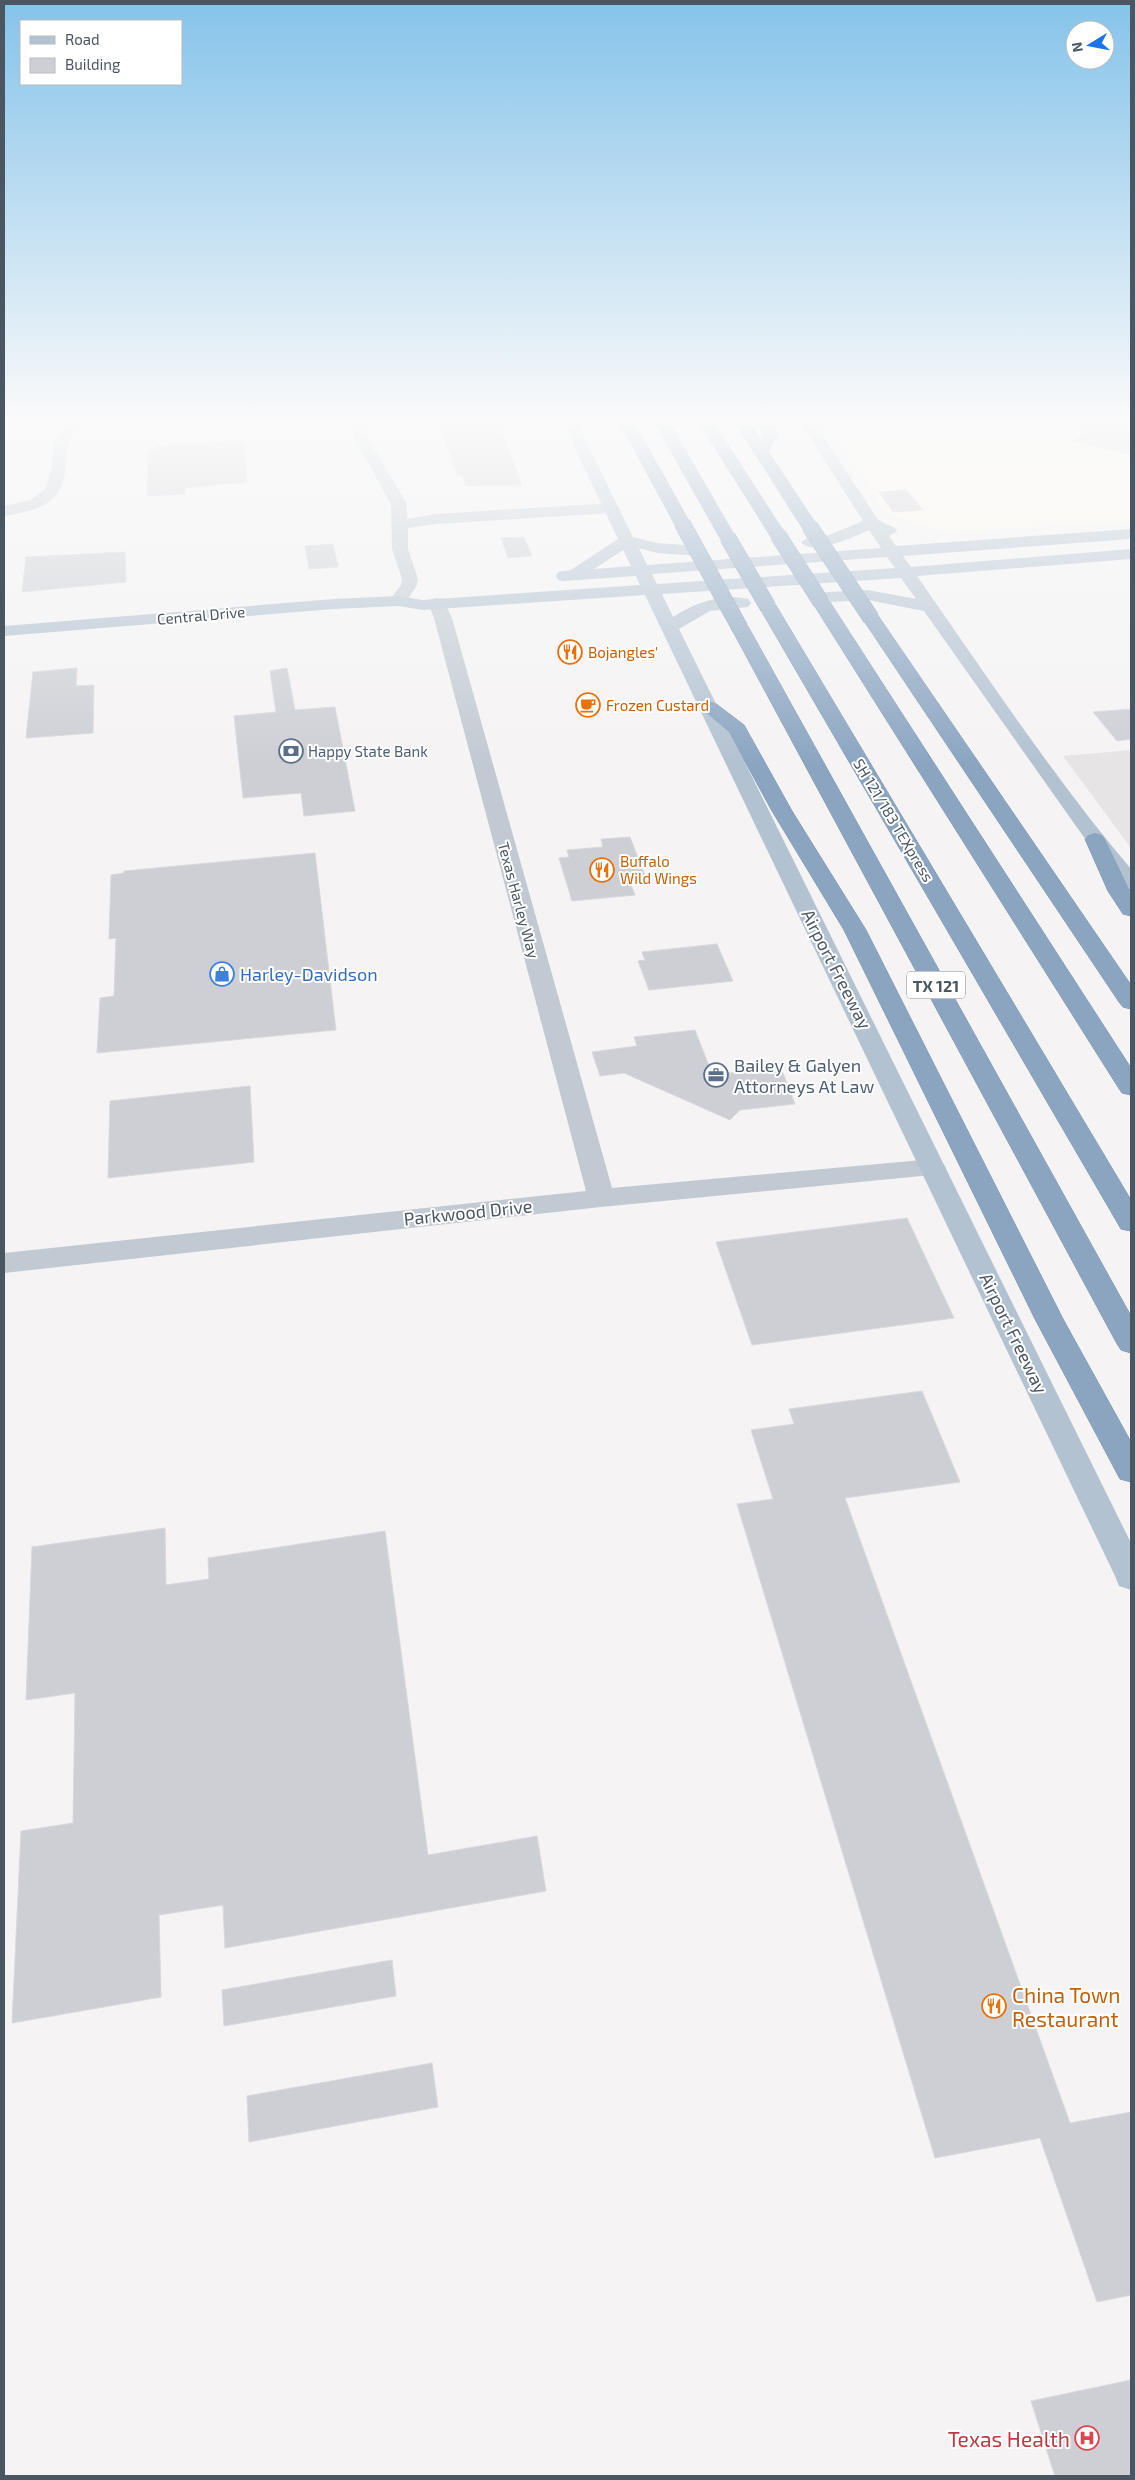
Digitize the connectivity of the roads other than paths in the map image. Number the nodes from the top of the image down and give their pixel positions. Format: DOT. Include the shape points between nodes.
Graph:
graph roads {
  1 [pos="400,533"];
  2 [pos="624,533"];
  3 [pos="687,533"];
  4 [pos="725,533"];
  5 [pos="777,533"];
  6 [pos="814,533"];
  7 [pos="849,533"];
  8 [pos="879,533"];
  9 [pos="899,533"];
  10 [pos="1131,534"];
  11 [pos="627,540"];
  12 [pos="952,547"];
  13 [pos="892,551"];
  14 [pos="1131,554"];
  15 [pos="963,568"];
  16 [pos="641,570"];
  17 [pos="907,573"];
  18 [pos="572,575"];
  19 [pos="549,577"];
  20 [pos="651,590"];
  21 [pos="939,595"];
  22 [pos="398,601"];
  23 [pos="811,601"];
  24 [pos="437,603"];
  25 [pos="775,603"];
  26 [pos="669,628"];
  27 [pos="4,631"];
  28 [pos="708,707"];
  29 [pos="1095,839"];
  30 [pos="1131,882"];
  31 [pos="1131,909"];
  32 [pos="1131,1002"];
  33 [pos="1131,1087"];
  34 [pos="934,1168"];
  35 [pos="600,1198"];
  36 [pos="1131,1222"];
  37 [pos="4,1263"];
  38 [pos="1131,1342"];
  39 [pos="1131,1470"];
  40 [pos="1131,1576"];
  1 -- 22 [label="street" via="400,549 410,584"];
  2 -- 11 [label="main road, Airport Freeway"];
  3 -- 38 [label="highway, TX 121, bridge"];
  4 -- 25 [label="highway, SH 121/183 TEXpress, bridge"];
  5 -- 23 [label="highway, bridge"];
  6 -- 32 [label="highway, bridge"];
  7 -- 11 [label="main road" via="832,540 694,551 657,548"];
  8 -- 13 [label="main road"];
  9 -- 12 [label="main road"];
  10 -- 12 [label="main road"];
  11 -- 16 [label="main road, Airport Freeway"];
  11 -- 18 [label="main road"];
  12 -- 13 [label="main road"];
  13 -- 16 [label="main road"];
  13 -- 17 [label="main road"];
  14 -- 15 [label="main road, Central Drive"];
  15 -- 17 [label="main road, Central Drive"];
  15 -- 21 [label="main road"];
  16 -- 18 [label="main road"];
  16 -- 20 [label="main road, Airport Freeway"];
  17 -- 20 [label="main road, Central Drive"];
  17 -- 21 [label="main road"];
  18 -- 19 [label="main road"];
  20 -- 24 [label="main road, Central Drive"];
  20 -- 26 [label="main road, Airport Freeway"];
  21 -- 23 [label="main road" via="868,595"];
  21 -- 29 [label="main road" via="1000,708"];
  22 -- 24 [label="main road, Central Drive" via="423,605"];
  22 -- 24 [label="main road, Central Drive" via="423,591 487,583 486,588 446,596"];
  22 -- 27 [label="main road, Central Drive"];
  23 -- 33 [label="highway"];
  24 -- 35 [label="street, Texas Harley Way"];
  25 -- 26 [label="main road" via="707,606"];
  25 -- 36 [label="highway, SH 121/183 TEXpress"];
  26 -- 28 [label="main road, Airport Freeway"];
  28 -- 34 [label="main road, Airport Freeway"];
  28 -- 39 [label="highway" via="737,729 782,811 855,930 1049,1319"];
  29 -- 30 [label="main road"];
  29 -- 31 [label="highway"];
  34 -- 35 [label="street, Parkwood Drive"];
  34 -- 40 [label="main road, Airport Freeway"];
  35 -- 37 [label="street, Parkwood Drive"];
}
